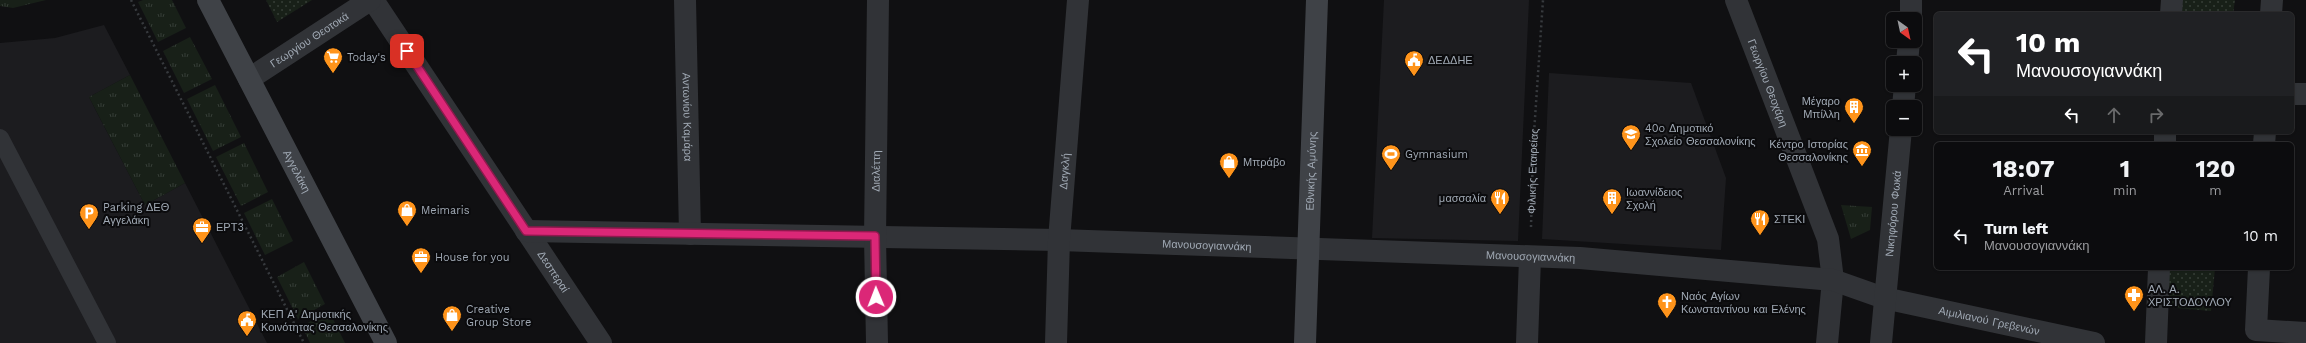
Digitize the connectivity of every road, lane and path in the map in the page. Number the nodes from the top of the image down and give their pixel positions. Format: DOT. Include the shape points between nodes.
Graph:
graph roads {
  1 [pos="131,0"];
  2 [pos="208,0"];
  3 [pos="372,0"];
  4 [pos="685,0"];
  5 [pos="878,0"];
  6 [pos="1078,0"];
  7 [pos="1317,0"];
  8 [pos="1543,0"];
  9 [pos="1736,0"];
  10 [pos="1911,0"];
  11 [pos="2172,0"];
  12 [pos="2272,0"];
  13 [pos="1911,12"];
  14 [pos="2171,12"];
  15 [pos="2271,12"];
  16 [pos="249,79"];
  17 [pos="2294,94"];
  18 [pos="2306,94"];
  19 [pos="1900,136"];
  20 [pos="0,138"];
  21 [pos="526,231"];
  22 [pos="690,234"];
  23 [pos="875,236"];
  24 [pos="1060,240"];
  25 [pos="1308,249"];
  26 [pos="1530,258"];
  27 [pos="2159,270"];
  28 [pos="2259,270"];
  29 [pos="1833,280"];
  30 [pos="1884,298"];
  31 [pos="2306,333"];
  32 [pos="107,343"];
  33 [pos="304,343"];
  34 [pos="386,343"];
  35 [pos="601,343"];
  36 [pos="877,343"];
  37 [pos="1056,343"];
  38 [pos="1305,343"];
  39 [pos="1527,343"];
  40 [pos="1827,343"];
  41 [pos="1881,343"];
  42 [pos="2094,343"];
  43 [pos="2156,343"];
  1 -- 33 [label="path"];
  2 -- 16 [label="main road, Αγγελάκη"];
  3 -- 16 [label="street, Γεωργίου Θεοτοκά"];
  3 -- 21 [label="street, Δεσπεραί"];
  4 -- 22 [label="street, Αντωνίου Καμάρα"];
  5 -- 23 [label="street, Διαλέττη"];
  6 -- 24 [label="street, Δαγκλή"];
  7 -- 25 [label="main road, Εθνικής Αμύνης"];
  8 -- 26 [label="path, Φιλικής Εταιρείας" via="1533,148"];
  9 -- 29 [label="street, Γεωργίου Θεοχάρη" via="1828,239"];
  10 -- 13 [label="street"];
  11 -- 14 [label="street"];
  12 -- 15 [label="street"];
  16 -- 34 [label="main road, Αγγελάκη"];
  17 -- 18 [label="street"];
  19 -- 30 [label="street, Νικηφόρου Φωκά"];
  20 -- 32 [label="lane"];
  21 -- 22 [label="street, Μανουσογιαννάκη"];
  21 -- 35 [label="street, Δεσπεραί"];
  22 -- 23 [label="street, Μανουσογιαννάκη"];
  23 -- 24 [label="street, Μανουσογιαννάκη"];
  23 -- 36 [label="street, Διαλέττη"];
  24 -- 25 [label="street, Μανουσογιαννάκη"];
  24 -- 37 [label="street, Δαγκλή"];
  25 -- 26 [label="street, Μανουσογιαννάκη"];
  25 -- 38 [label="main road, Εθνικής Αμύνης"];
  26 -- 29 [label="street, Μανουσογιαννάκη" via="1580,258"];
  26 -- 39 [label="street"];
  27 -- 43 [label="street"];
  28 -- 31 [label="street" via="2256,330"];
  29 -- 30 [label="street, Μανουσογιαννάκη"];
  29 -- 40 [label="street, Γεωργίου Θεοχάρη"];
  30 -- 41 [label="street, Νικηφόρου Φωκά"];
  30 -- 42 [label="street, Αιμιλιανού Γρεβενών"];
}
